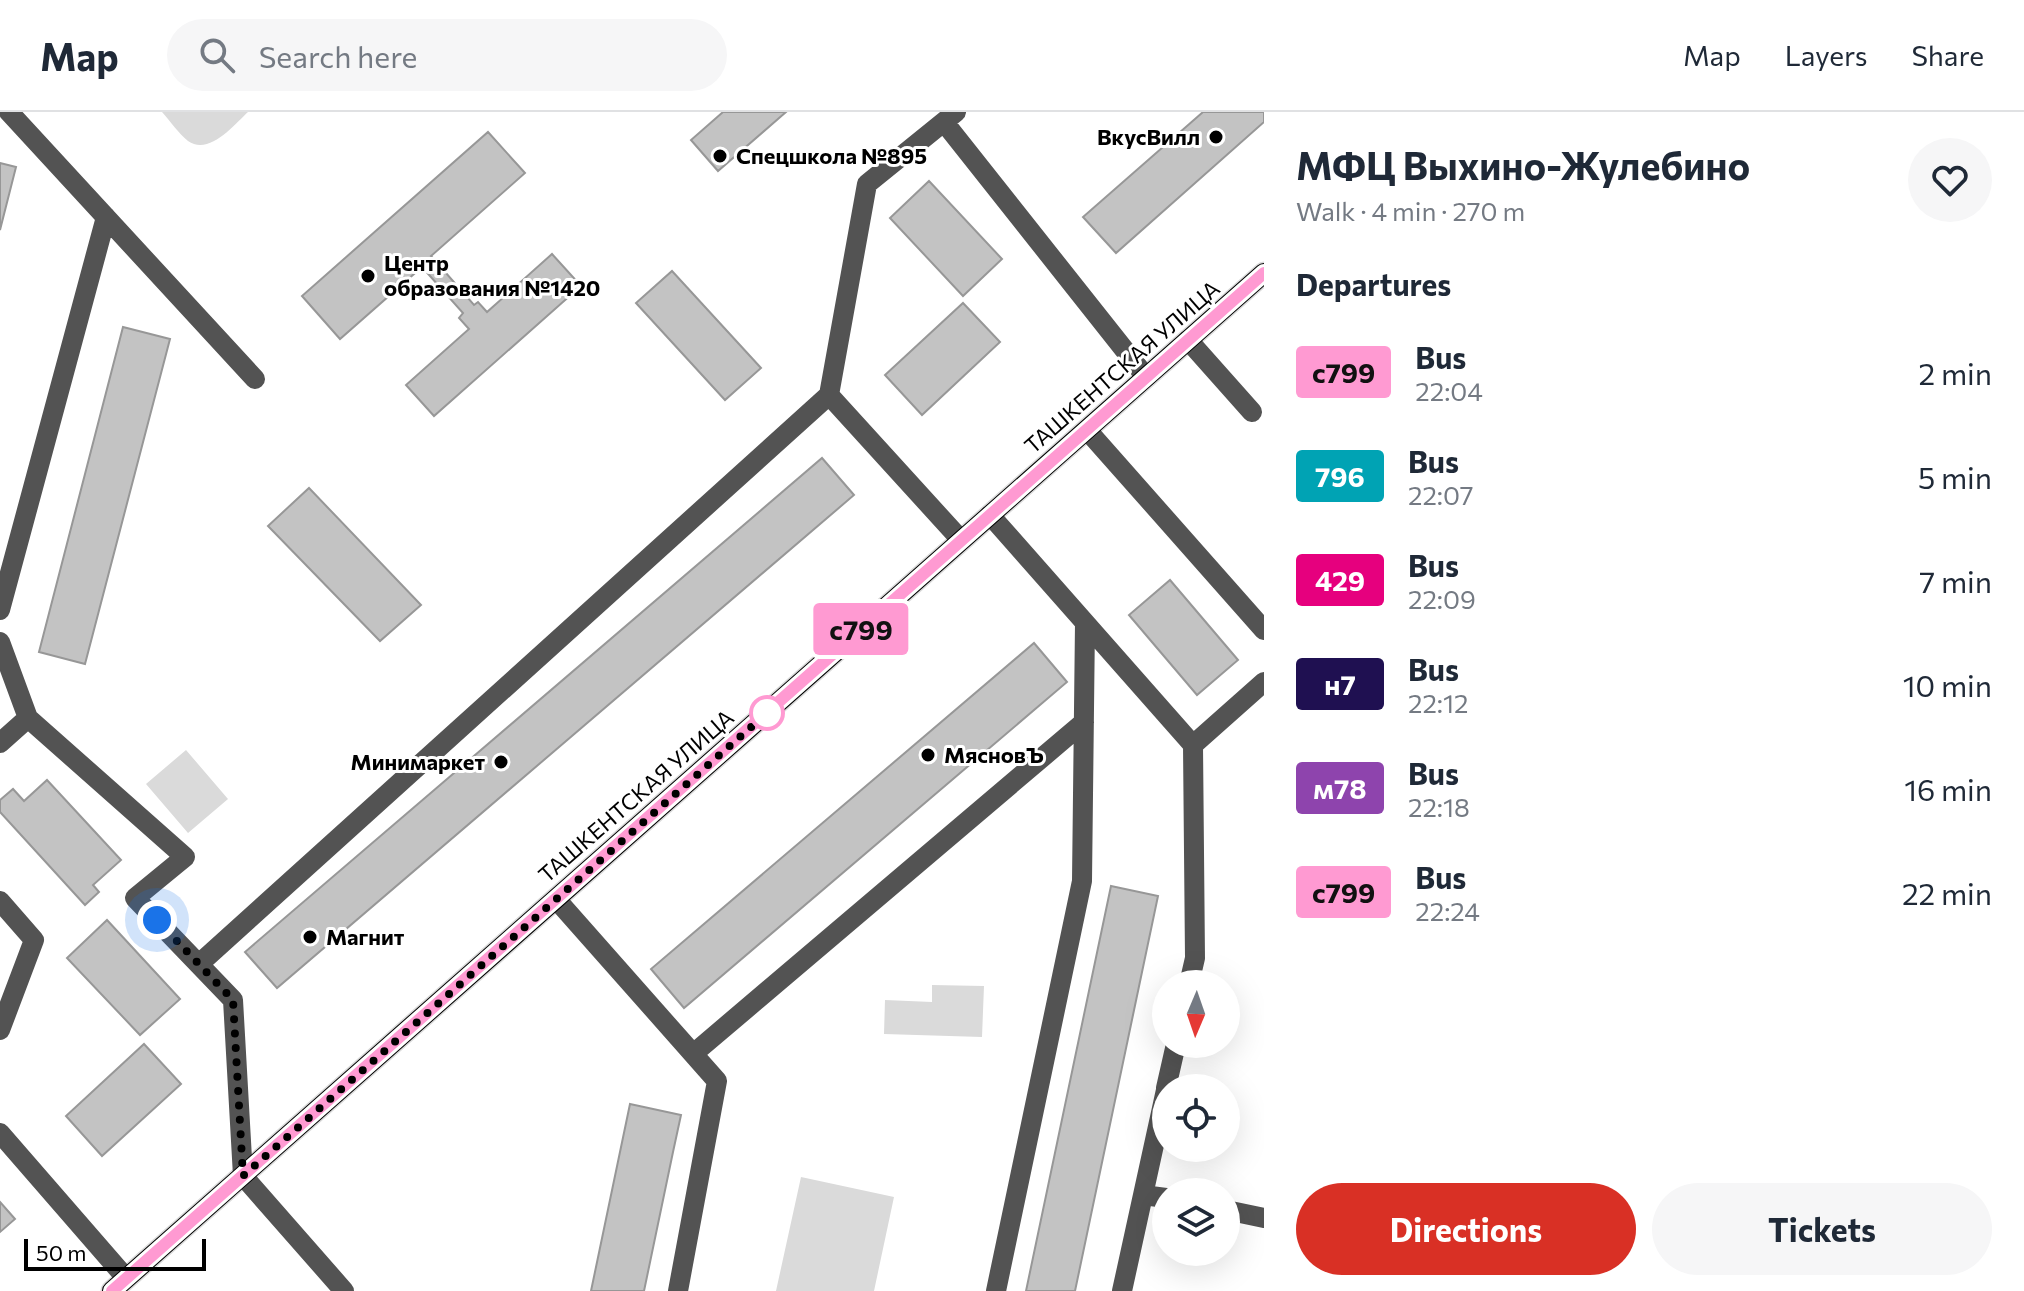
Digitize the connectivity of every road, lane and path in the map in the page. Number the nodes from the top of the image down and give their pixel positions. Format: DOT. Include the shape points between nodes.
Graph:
graph roads {
  1 [pos="9,112"];
  2 [pos="950,117"];
  3 [pos="106,217"];
  4 [pos="1264,273"];
  5 [pos="1188,340"];
  6 [pos="1146,377"];
  7 [pos="255,379"];
  8 [pos="829,395"];
  9 [pos="1252,412"];
  10 [pos="1087,430"];
  11 [pos="990,515"];
  12 [pos="961,540"];
  13 [pos="0,610"];
  14 [pos="1085,623"];
  15 [pos="1264,630"];
  16 [pos="0,642"];
  17 [pos="1264,682"];
  18 [pos="28,718"];
  19 [pos="1084,722"];
  20 [pos="0,743"];
  21 [pos="1193,745"];
  22 [pos="556,899"];
  23 [pos="0,901"];
  24 [pos="199,964"];
  25 [pos="1192,970"];
  26 [pos="0,1030"];
  27 [pos="693,1054"];
  28 [pos="0,1133"];
  29 [pos="1152,1154"];
  30 [pos="243,1176"];
  31 [pos="1143,1195"];
  32 [pos="1152,1196"];
  33 [pos="1240,1213"];
  34 [pos="1264,1218"];
  35 [pos="119,1284"];
  36 [pos="344,1291"];
  37 [pos="678,1291"];
  38 [pos="996,1291"];
  39 [pos="1122,1291"];
  1 -- 3 [label="lane"];
  2 -- 6 [label="lane"];
  2 -- 8 [label="lane" via="867,184"];
  3 -- 7 [label="lane"];
  3 -- 13 [label="lane"];
  4 -- 5 [label="main road, ТАШКЕНТСКАЯ УЛИЦА"];
  5 -- 6 [label="main road, ТАШКЕНТСКАЯ УЛИЦА"];
  5 -- 9 [label="lane"];
  6 -- 10 [label="main road, ТАШКЕНТСКАЯ УЛИЦА"];
  8 -- 12 [label="lane"];
  8 -- 24 [label="lane"];
  10 -- 11 [label="main road, ТАШКЕНТСКАЯ УЛИЦА"];
  10 -- 15 [label="lane"];
  11 -- 12 [label="main road, ТАШКЕНТСКАЯ УЛИЦА"];
  11 -- 14 [label="lane"];
  12 -- 22 [label="main road, ТАШКЕНТСКАЯ УЛИЦА"];
  14 -- 19 [label="lane"];
  14 -- 21 [label="lane"];
  16 -- 18 [label="lane"];
  17 -- 21 [label="lane"];
  18 -- 20 [label="lane"];
  18 -- 24 [label="lane" via="185,857 135,898"];
  19 -- 27 [label="lane"];
  19 -- 38 [label="lane" via="1082,881"];
  21 -- 25 [label="lane"];
  22 -- 27 [label="lane"];
  22 -- 30 [label="main road, ТАШКЕНТСКАЯ УЛИЦА"];
  23 -- 26 [label="lane" via="34,940"];
  24 -- 30 [label="lane" via="233,1000"];
  27 -- 37 [label="lane" via="717,1081"];
  28 -- 35 [label="lane"];
  29 -- 31 [label="lane"];
  30 -- 35 [label="main road, ТАШКЕНТСКАЯ УЛИЦА"];
  30 -- 36 [label="lane"];
  31 -- 32 [label="lane"];
  31 -- 39 [label="lane"];
  33 -- 34 [label="lane"];
}
